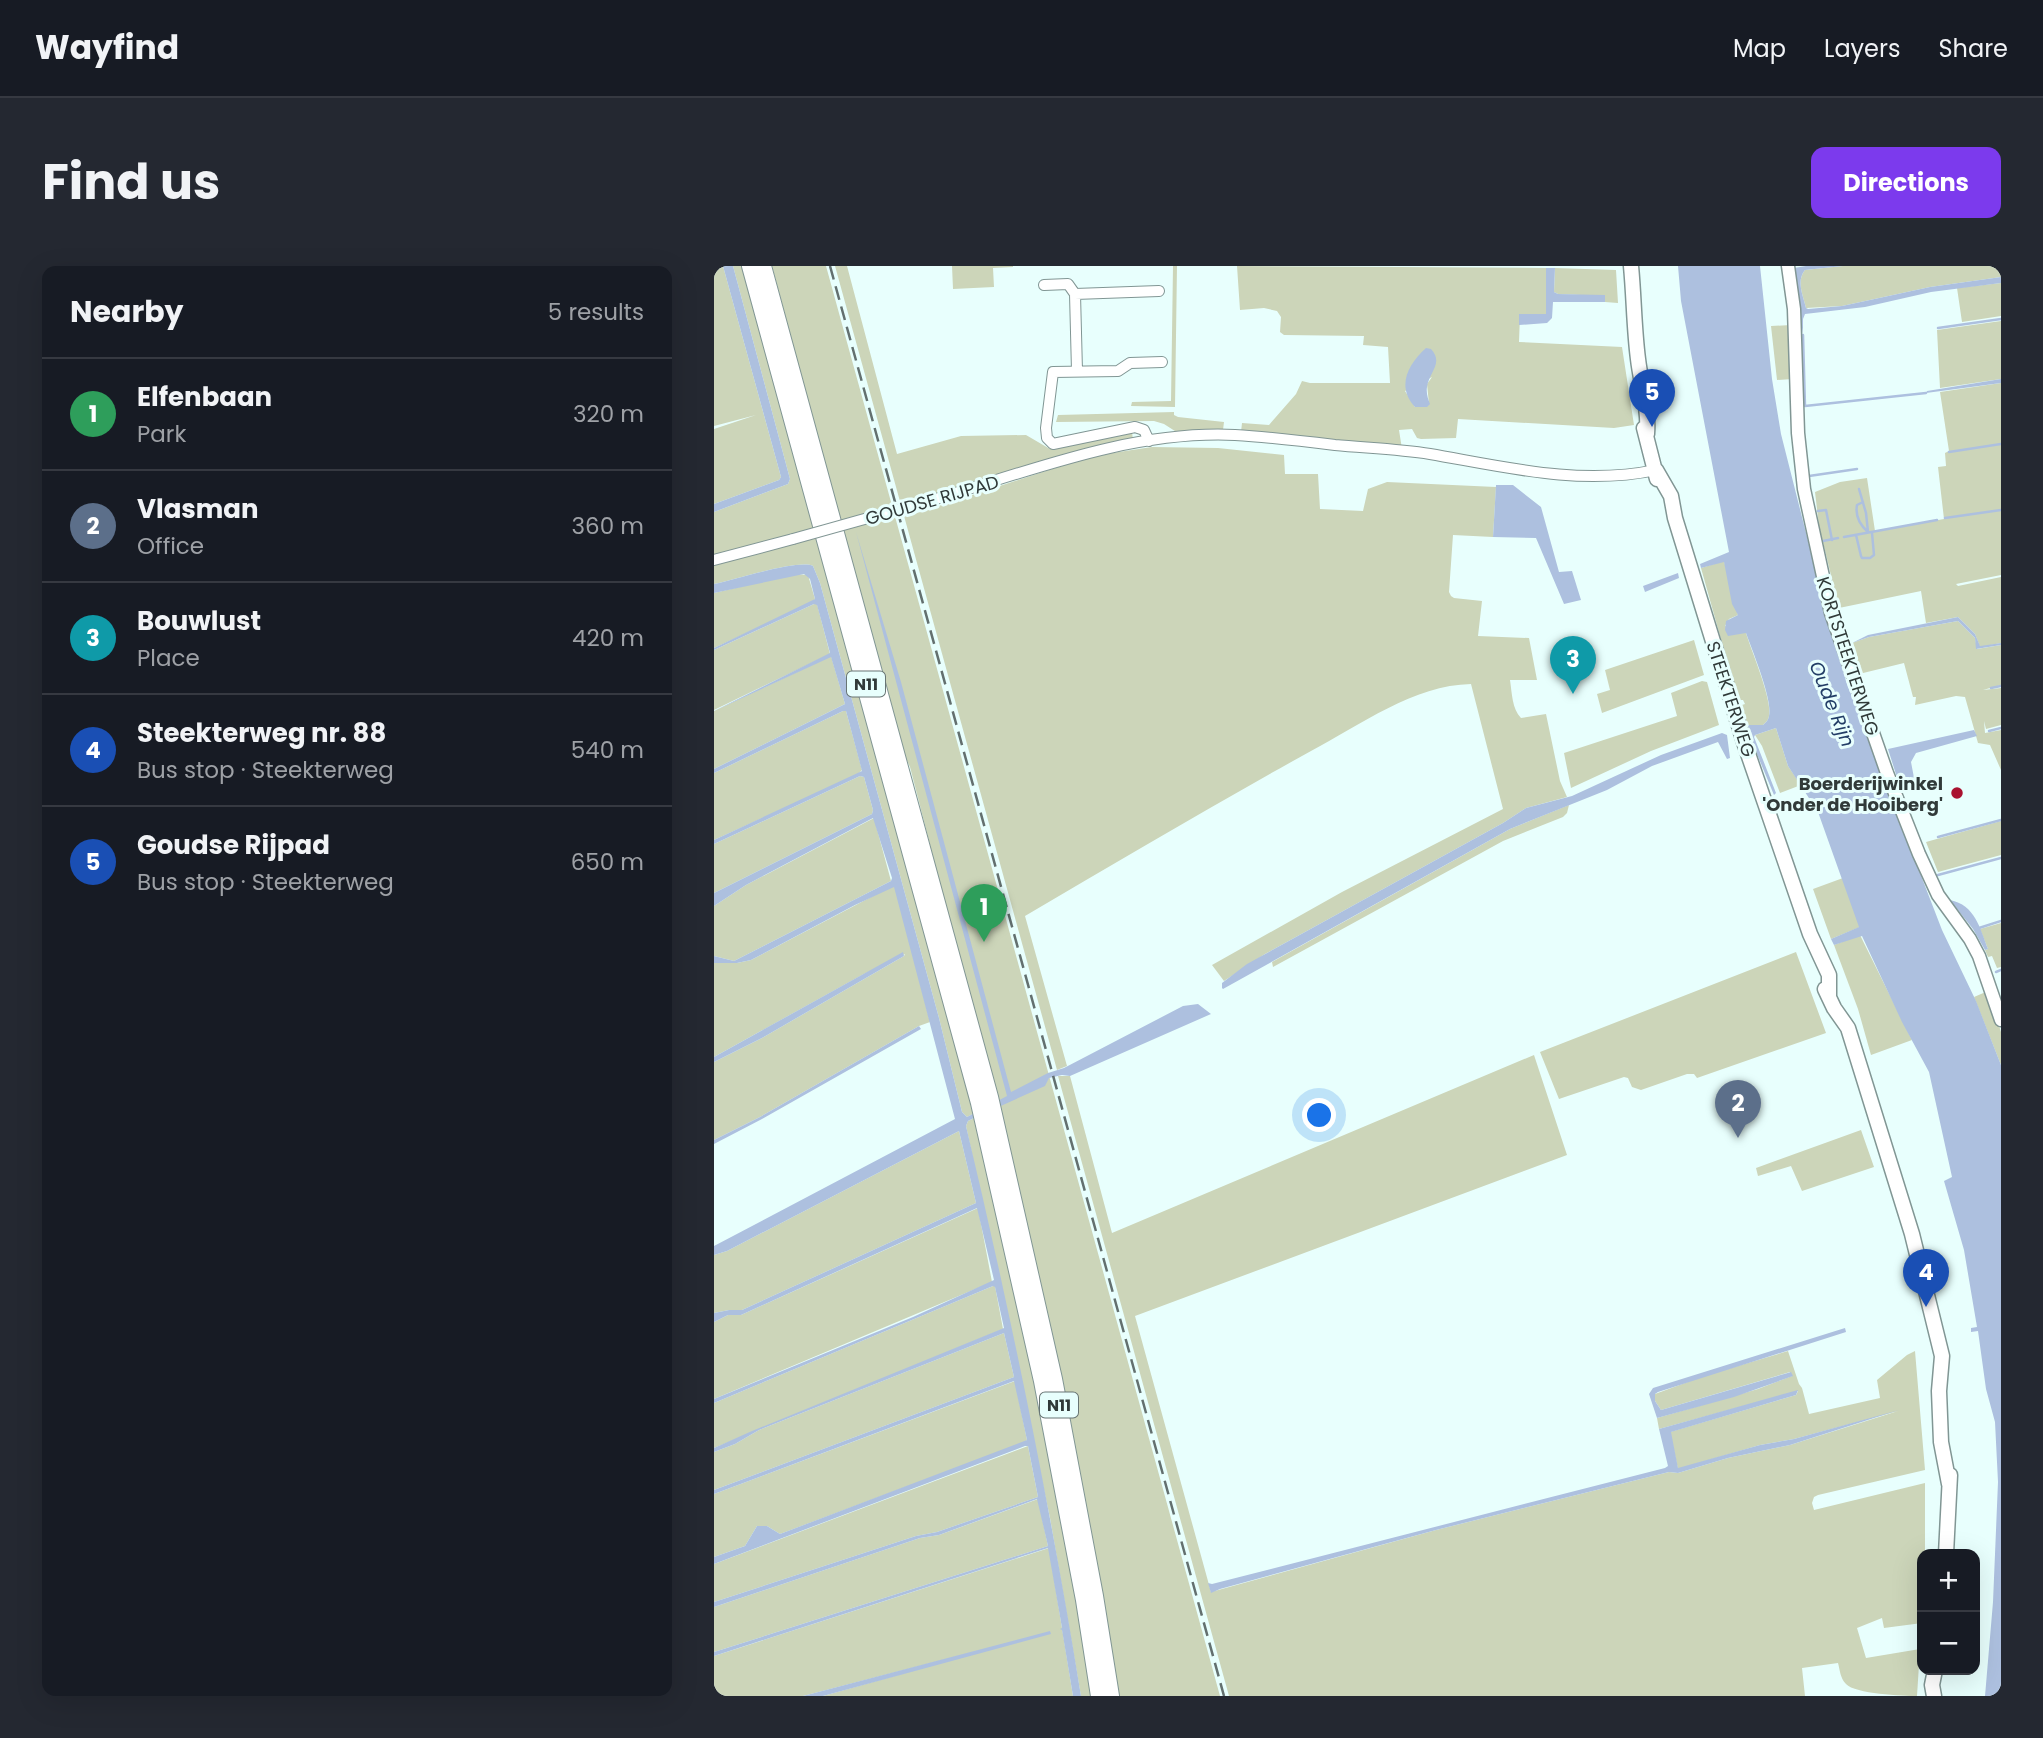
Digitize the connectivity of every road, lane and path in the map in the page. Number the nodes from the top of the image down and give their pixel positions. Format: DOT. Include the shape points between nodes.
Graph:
graph roads {
  1 [pos="750,266"];
  2 [pos="763,266"];
  3 [pos="1631,266"];
  4 [pos="1788,266"];
  5 [pos="1044,285"];
  6 [pos="1159,291"];
  7 [pos="1075,294"];
  8 [pos="1162,362"];
  9 [pos="1077,371"];
  10 [pos="1149,440"];
  11 [pos="1656,470"];
  12 [pos="714,561"];
  13 [pos="2001,1020"];
  14 [pos="984,1100"];
  15 [pos="989,1120"];
  16 [pos="1946,1549"];
  17 [pos="1936,1675"];
  18 [pos="1099,1696"];
  19 [pos="1111,1696"];
  20 [pos="1936,1696"];
  1 -- 14 [label="highway, N11"];
  2 -- 14 [label="highway, N11"];
  3 -- 11 [label="main road, STEEKTERWEG" via="1647,434"];
  4 -- 13 [label="street, KORTSTEEKTERWEG" via="1804,489 1831,613 1919,853 1938,895 1979,956"];
  5 -- 7 [label="street" via="1068,284"];
  6 -- 7 [label="street"];
  7 -- 9 [label="street"];
  8 -- 9 [label="street, GOUDSE RIJPAD" via="1130,363 1118,371"];
  9 -- 10 [label="street, GOUDSE RIJPAD" via="1053,372 1047,438 1053,444 1135,427 1144,430"];
  10 -- 11 [label="street, GOUDSE RIJPAD" via="1236,435 1428,454 1517,471 1617,477"];
  10 -- 12 [label="street, GOUDSE RIJPAD, bridge"];
  11 -- 16 [label="main road, STEEKTERWEG" via="1744,742 1810,934 1829,975 1832,1002 1848,1028 1912,1234 1942,1356 1941,1442 1949,1484"];
  14 -- 15 [label="highway, N11"];
  15 -- 18 [label="highway, N11"];
  15 -- 19 [label="highway, N11" via="1054,1380"];
  17 -- 20 [label="main road"];
}
